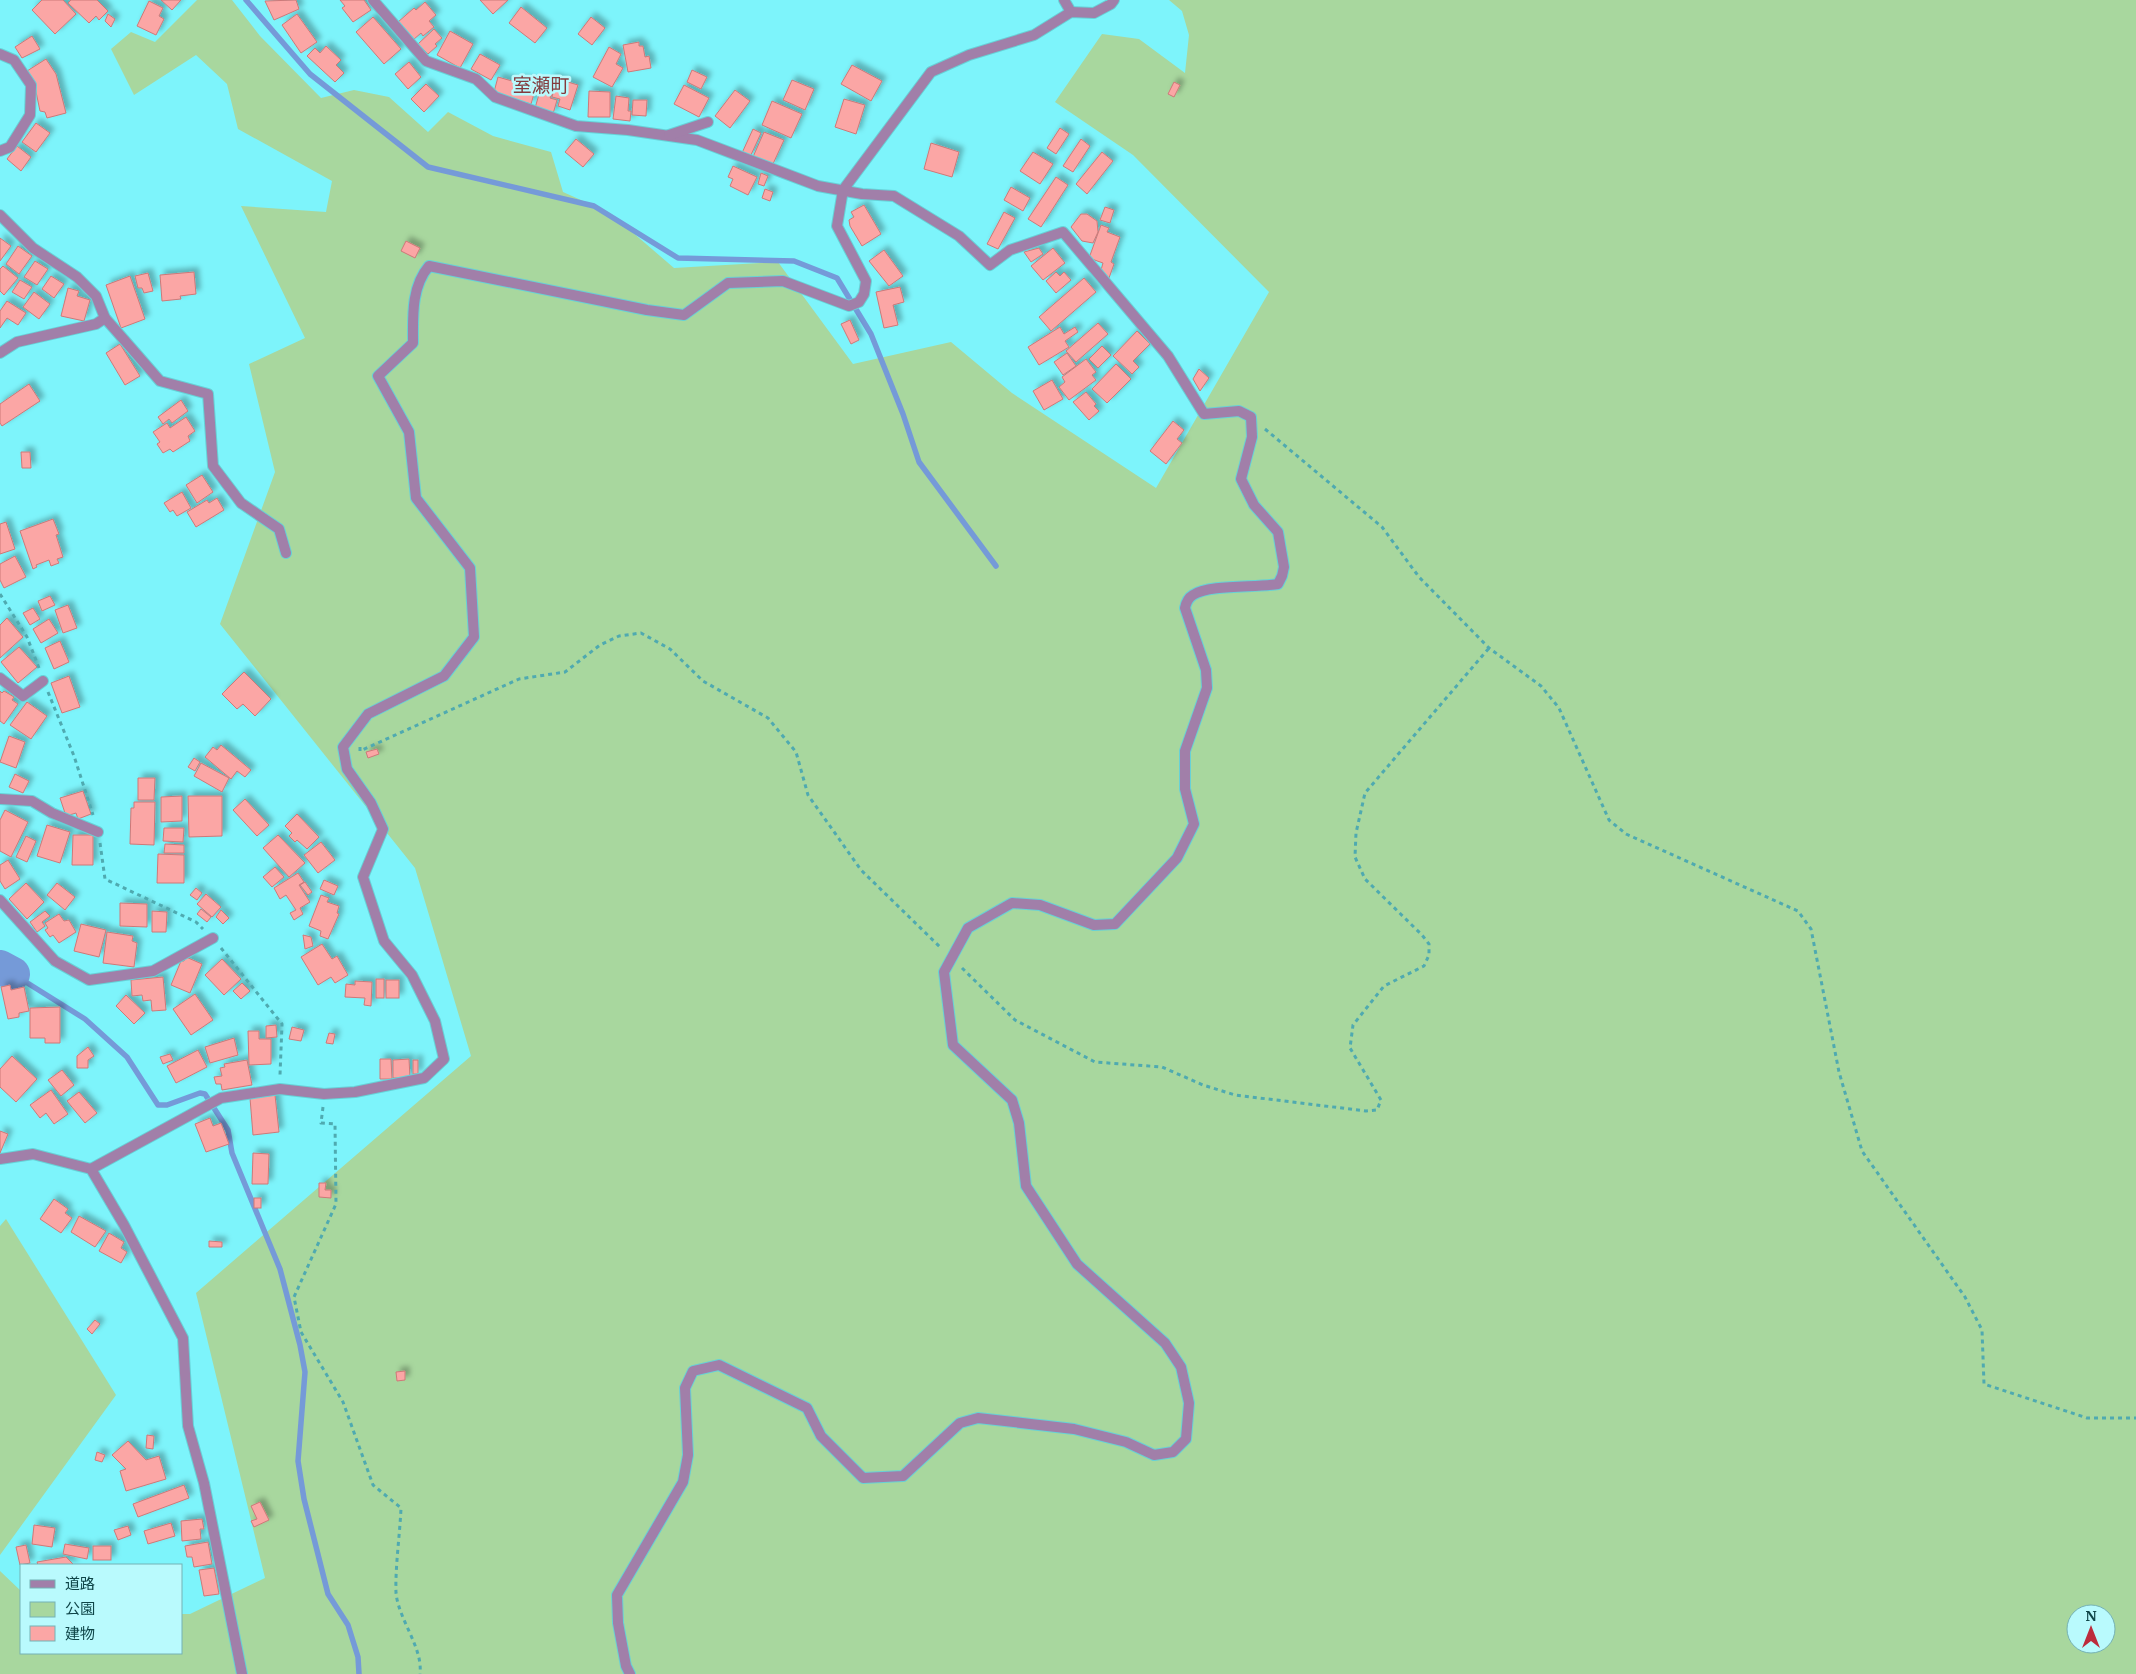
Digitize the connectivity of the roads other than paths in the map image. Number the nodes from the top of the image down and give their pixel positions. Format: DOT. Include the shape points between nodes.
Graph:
graph roads {
  1 [pos="373,0"];
  2 [pos="1064,0"];
  3 [pos="1114,0"];
  4 [pos="1071,12"];
  5 [pos="0,54"];
  6 [pos="708,122"];
  7 [pos="666,136"];
  8 [pos="0,151"];
  9 [pos="843,190"];
  10 [pos="0,215"];
  11 [pos="105,318"];
  12 [pos="0,354"];
  13 [pos="286,553"];
  14 [pos="0,678"];
  15 [pos="43,681"];
  16 [pos="0,799"];
  17 [pos="98,832"];
  18 [pos="0,900"];
  19 [pos="213,938"];
  20 [pos="0,1159"];
  21 [pos="91,1168"];
  22 [pos="242,1674"];
  23 [pos="630,1674"];
  1 -- 7 [label="street" via="426,61 476,79 495,97 576,126"];
  2 -- 4 [label="street"];
  3 -- 4 [label="street" via="1094,13"];
  4 -- 9 [label="street" via="1034,35 969,55 931,72"];
  5 -- 8 [label="street" via="14,60 31,85 30,115 10,147"];
  6 -- 7 [label="street"];
  7 -- 9 [label="street" via="697,140 818,186"];
  9 -- 21 [label="street" via="837,226 866,281 859,302 849,306 783,281 728,283 684,315 428,266 420,276 413,309 413,343 378,376 409,432 416,498 470,568 474,637 444,676 368,714 343,747 347,769 371,803 383,829 363,877 384,941 412,975 435,1021 444,1060 424,1078 355,1092 324,1094 280,1089 221,1098"];
  9 -- 23 [label="street" via="894,196 960,236 990,264 1010,250 1063,232 1168,356 1204,414 1239,411 1251,418 1252,438 1241,479 1254,505 1278,532 1284,567 1278,584 1222,588 1194,594 1184,608 1206,670 1207,688 1185,751 1185,789 1194,824 1177,858 1115,924 1094,925 1040,905 1012,902 968,928 944,972 953,1045 1012,1100 1020,1123 1026,1186 1077,1264 1165,1343 1181,1367 1189,1403 1186,1439 1172,1452 1154,1454 1126,1442 1074,1429 978,1418 960,1423 903,1476 863,1478 821,1436 807,1408 719,1364 693,1371 686,1388 688,1454 683,1482 617,1595 618,1623"];
  10 -- 11 [label="street" via="33,248 77,277 96,296"];
  11 -- 12 [label="street" via="96,324 17,342"];
  11 -- 13 [label="street" via="160,381 208,394 213,466 241,503 279,529"];
  14 -- 15 [label="street" via="23,696"];
  16 -- 17 [label="street" via="32,801"];
  18 -- 19 [label="street" via="54,961 89,980 153,971"];
  20 -- 21 [label="street" via="33,1154"];
  21 -- 22 [label="street" via="183,1338 188,1426 204,1483"];
}
